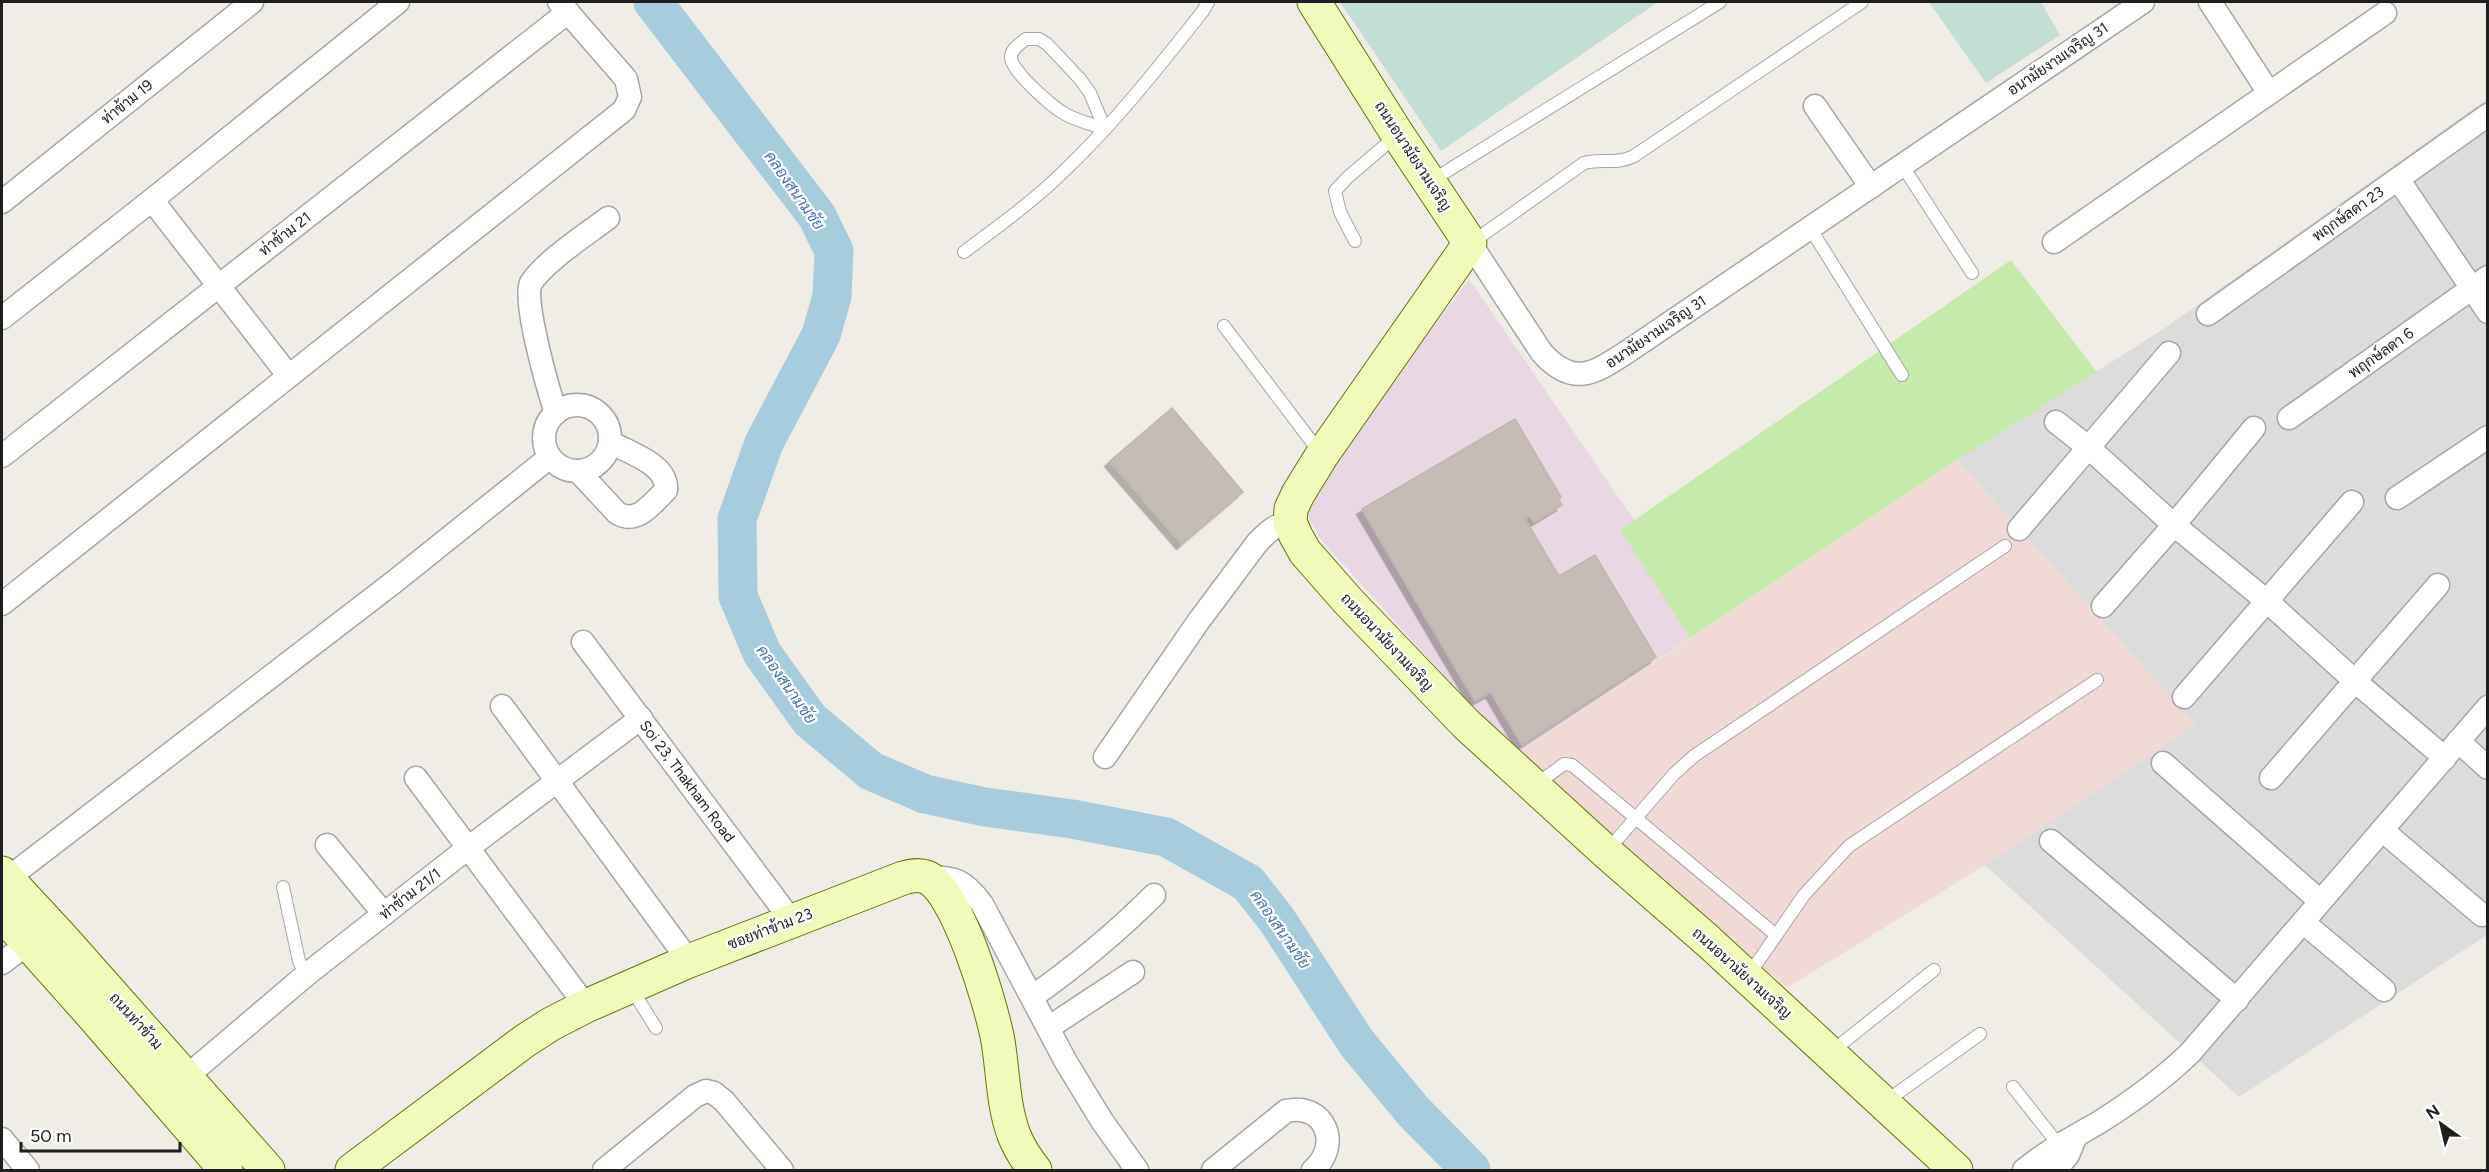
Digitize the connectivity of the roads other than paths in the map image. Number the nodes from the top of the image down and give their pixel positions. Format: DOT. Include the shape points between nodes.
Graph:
graph roads {
  1 [pos="398,2"];
  2 [pos="1208,2"];
  3 [pos="1314,2"];
  4 [pos="1720,2"];
  5 [pos="1862,2"];
  6 [pos="2143,2"];
  7 [pos="2210,2"];
  8 [pos="241,5"];
  9 [pos="564,7"];
  10 [pos="2385,13"];
  11 [pos="2269,93"];
  12 [pos="1815,106"];
  13 [pos="2487,115"];
  14 [pos="1105,129"];
  15 [pos="1398,135"];
  16 [pos="1902,165"];
  17 [pos="2398,178"];
  18 [pos="1430,182"];
  19 [pos="1871,187"];
  20 [pos="153,200"];
  21 [pos="2,202"];
  22 [pos="608,218"];
  23 [pos="1810,228"];
  24 [pos="1355,241"];
  25 [pos="2054,242"];
  26 [pos="1470,243"];
  27 [pos="964,252"];
  28 [pos="1972,273"];
  29 [pos="2480,283"];
  30 [pos="218,286"];
  31 [pos="2487,312"];
  32 [pos="2208,314"];
  33 [pos="2,318"];
  34 [pos="1224,326"];
  35 [pos="2169,353"];
  36 [pos="288,375"];
  37 [pos="1902,375"];
  38 [pos="556,413"];
  39 [pos="2289,418"];
  40 [pos="2056,422"];
  41 [pos="2254,428"];
  42 [pos="2487,437"];
  43 [pos="610,442"];
  44 [pos="2089,448"];
  45 [pos="1322,455"];
  46 [pos="2,456"];
  47 [pos="550,457"];
  48 [pos="578,471"];
  49 [pos="2397,498"];
  50 [pos="2352,502"];
  51 [pos="1290,522"];
  52 [pos="2174,525"];
  53 [pos="2012,537"];
  54 [pos="2438,585"];
  55 [pos="2268,602"];
  56 [pos="2,604"];
  57 [pos="2103,606"];
  58 [pos="583,642"];
  59 [pos="2097,680"];
  60 [pos="2356,682"];
  61 [pos="2184,698"];
  62 [pos="502,706"];
  63 [pos="2487,707"];
  64 [pos="640,718"];
  65 [pos="2452,749"];
  66 [pos="1105,757"];
  67 [pos="2163,763"];
  68 [pos="2487,768"];
  69 [pos="416,778"];
  70 [pos="2271,778"];
  71 [pos="557,781"];
  72 [pos="1533,787"];
  73 [pos="1636,818"];
  74 [pos="2382,830"];
  75 [pos="2051,842"];
  76 [pos="327,845"];
  77 [pos="468,848"];
  78 [pos="1606,852"];
  79 [pos="4,876"];
  80 [pos="927,877"];
  81 [pos="284,887"];
  82 [pos="1154,895"];
  83 [pos="2320,901"];
  84 [pos="384,914"];
  85 [pos="2481,915"];
  86 [pos="791,920"];
  87 [pos="2304,922"];
  88 [pos="1776,935"];
  89 [pos="9,937"];
  90 [pos="689,961"];
  91 [pos="1934,970"];
  92 [pos="1133,972"];
  93 [pos="306,975"];
  94 [pos="1747,976"];
  95 [pos="630,987"];
  96 [pos="2384,990"];
  97 [pos="1032,997"];
  98 [pos="2237,999"];
  99 [pos="586,1006"];
  100 [pos="656,1028"];
  101 [pos="1048,1028"];
  102 [pos="1980,1034"];
  103 [pos="1830,1053"];
  104 [pos="186,1077"];
  105 [pos="2013,1087"];
  106 [pos="1884,1102"];
  107 [pos="2,1139"];
  108 [pos="2064,1151"];
  109 [pos="613,1168"];
  110 [pos="28,1170"];
  111 [pos="226,1170"];
  112 [pos="268,1170"];
  113 [pos="352,1170"];
  114 [pos="782,1170"];
  115 [pos="1035,1170"];
  116 [pos="1137,1170"];
  117 [pos="1213,1170"];
  118 [pos="1313,1170"];
  119 [pos="1956,1170"];
  120 [pos="2024,1170"];
  1 -- 20 [label="street"];
  2 -- 14 [label="lane"];
  3 -- 15 [label="street, ถนนอนามัยงามเจริญ"];
  4 -- 18 [label="lane"];
  5 -- 26 [label="lane" via="1634,156 1614,163 1584,163"];
  6 -- 16 [label="street, อนามัยงามเจริญ 31"];
  7 -- 11 [label="street"];
  8 -- 21 [label="street, ท่าข้าม 19"];
  9 -- 30 [label="street, ท่าข้าม 21"];
  9 -- 36 [label="street" via="626,79 630,97 624,110"];
  10 -- 11 [label="street"];
  11 -- 25 [label="street"];
  12 -- 19 [label="street"];
  13 -- 17 [label="street, พฤกษ์ลดา 23"];
  14 -- 14 [label="lane" via="1090,93 1047,44 1039,39 1026,39 1016,47 1012,63 1056,108"];
  14 -- 27 [label="lane" via="1060,176"];
  15 -- 18 [label="street, ถนนอนามัยงามเจริญ"];
  15 -- 24 [label="lane" via="1335,192"];
  16 -- 19 [label="street, อนามัยงามเจริญ 31"];
  16 -- 28 [label="lane"];
  17 -- 29 [label="street"];
  17 -- 32 [label="street, พฤกษ์ลดา 23"];
  18 -- 26 [label="street, ถนนอนามัยงามเจริญ"];
  19 -- 23 [label="street, อนามัยงามเจริญ 31"];
  20 -- 30 [label="street"];
  20 -- 33 [label="street"];
  22 -- 38 [label="street" via="529,286 537,345"];
  23 -- 26 [label="street, อนามัยงามเจริญ 31" via="1604,367 1584,375 1568,374 1553,366"];
  23 -- 37 [label="lane"];
  26 -- 45 [label="street"];
  29 -- 31 [label="street"];
  29 -- 39 [label="street, พฤกษ์ลดา 6"];
  30 -- 36 [label="street"];
  30 -- 46 [label="street, ท่าข้าม 21"];
  34 -- 45 [label="lane"];
  35 -- 44 [label="street"];
  36 -- 56 [label="street"];
  38 -- 43 [label="street" via="565,407 588,406 605,421"];
  38 -- 47 [label="street" via="545,429"];
  40 -- 44 [label="street"];
  41 -- 52 [label="street"];
  42 -- 49 [label="street"];
  43 -- 48 [label="street" via="596,465"];
  43 -- 48 [label="street" via="653,465 665,478 666,490 644,512 625,518"];
  44 -- 52 [label="street"];
  44 -- 53 [label="street"];
  45 -- 51 [label="street" via="1298,494"];
  47 -- 48 [label="street" via="562,467"];
  47 -- 79 [label="street" via="394,582"];
  50 -- 55 [label="street"];
  51 -- 66 [label="street" via="1267,532 1257,543"];
  51 -- 72 [label="street, ถนนอนามัยงามเจริญ" via="1305,552 1348,601 1420,678"];
  52 -- 55 [label="street"];
  52 -- 57 [label="street"];
  53 -- 73 [label="lane" via="1694,756"];
  54 -- 60 [label="street"];
  55 -- 60 [label="street"];
  55 -- 61 [label="street"];
  58 -- 64 [label="street, Soi 23, Thakham Road"];
  59 -- 88 [label="lane" via="1849,846 1804,895"];
  60 -- 65 [label="street"];
  60 -- 70 [label="street"];
  62 -- 71 [label="street"];
  63 -- 65 [label="street"];
  64 -- 71 [label="street, ท่าข้าม 21/1"];
  64 -- 86 [label="street, Soi 23, Thakham Road"];
  65 -- 68 [label="street"];
  65 -- 74 [label="street"];
  67 -- 83 [label="street"];
  69 -- 77 [label="street"];
  71 -- 77 [label="street, ท่าข้าม 21/1"];
  71 -- 90 [label="street"];
  72 -- 73 [label="lane" via="1564,764 1572,765"];
  72 -- 78 [label="street, ถนนอนามัยงามเจริญ"];
  73 -- 78 [label="lane"];
  73 -- 88 [label="lane"];
  74 -- 83 [label="street"];
  74 -- 85 [label="street"];
  75 -- 98 [label="street"];
  76 -- 84 [label="street"];
  77 -- 84 [label="street, ท่าข้าม 21/1"];
  77 -- 99 [label="street"];
  78 -- 94 [label="street, ถนนอนามัยงามเจริญ"];
  79 -- 104 [label="street, ถนนท่าข้าม"];
  80 -- 86 [label="street, ซอยท่าข้าม 23" via="903,878"];
  80 -- 97 [label="street" via="958,880 971,889"];
  80 -- 115 [label="street" via="944,892 977,968 993,1019 1014,1135"];
  81 -- 93 [label="lane" via="297,954"];
  82 -- 97 [label="street" via="1119,930"];
  83 -- 87 [label="street"];
  84 -- 93 [label="street, ท่าข้าม 21/1"];
  86 -- 90 [label="street, ซอยท่าข้าม 23"];
  87 -- 96 [label="street"];
  87 -- 98 [label="street"];
  88 -- 94 [label="lane"];
  89 -- 111 [label="street, ถนนท่าข้าม" via="93,1016"];
  90 -- 95 [label="street, ซอยท่าข้าม 23"];
  91 -- 103 [label="lane"];
  92 -- 101 [label="street"];
  93 -- 104 [label="street, ท่าข้าม 21/1"];
  94 -- 103 [label="street, ถนนอนามัยงามเจริญ"];
  95 -- 99 [label="street, ซอยท่าข้าม 23"];
  95 -- 100 [label="lane"];
  97 -- 101 [label="street"];
  98 -- 108 [label="street" via="2180,1063"];
  99 -- 113 [label="street, ซอยท่าข้าม 23" via="526,1040"];
  101 -- 116 [label="street" via="1102,1121"];
  102 -- 106 [label="lane"];
  103 -- 106 [label="street, ถนนอนามัยงามเจริญ"];
  104 -- 112 [label="street, ถนนท่าข้าม"];
  105 -- 108 [label="lane"];
  106 -- 119 [label="street, ถนนอนามัยงามเจริญ"];
  107 -- 110 [label="street"];
  108 -- 120 [label="street"];
  109 -- 114 [label="street" via="695,1096 706,1091 724,1101"];
  117 -- 118 [label="street" via="1286,1111 1299,1108 1312,1112 1328,1135 1328,1151"];
}
